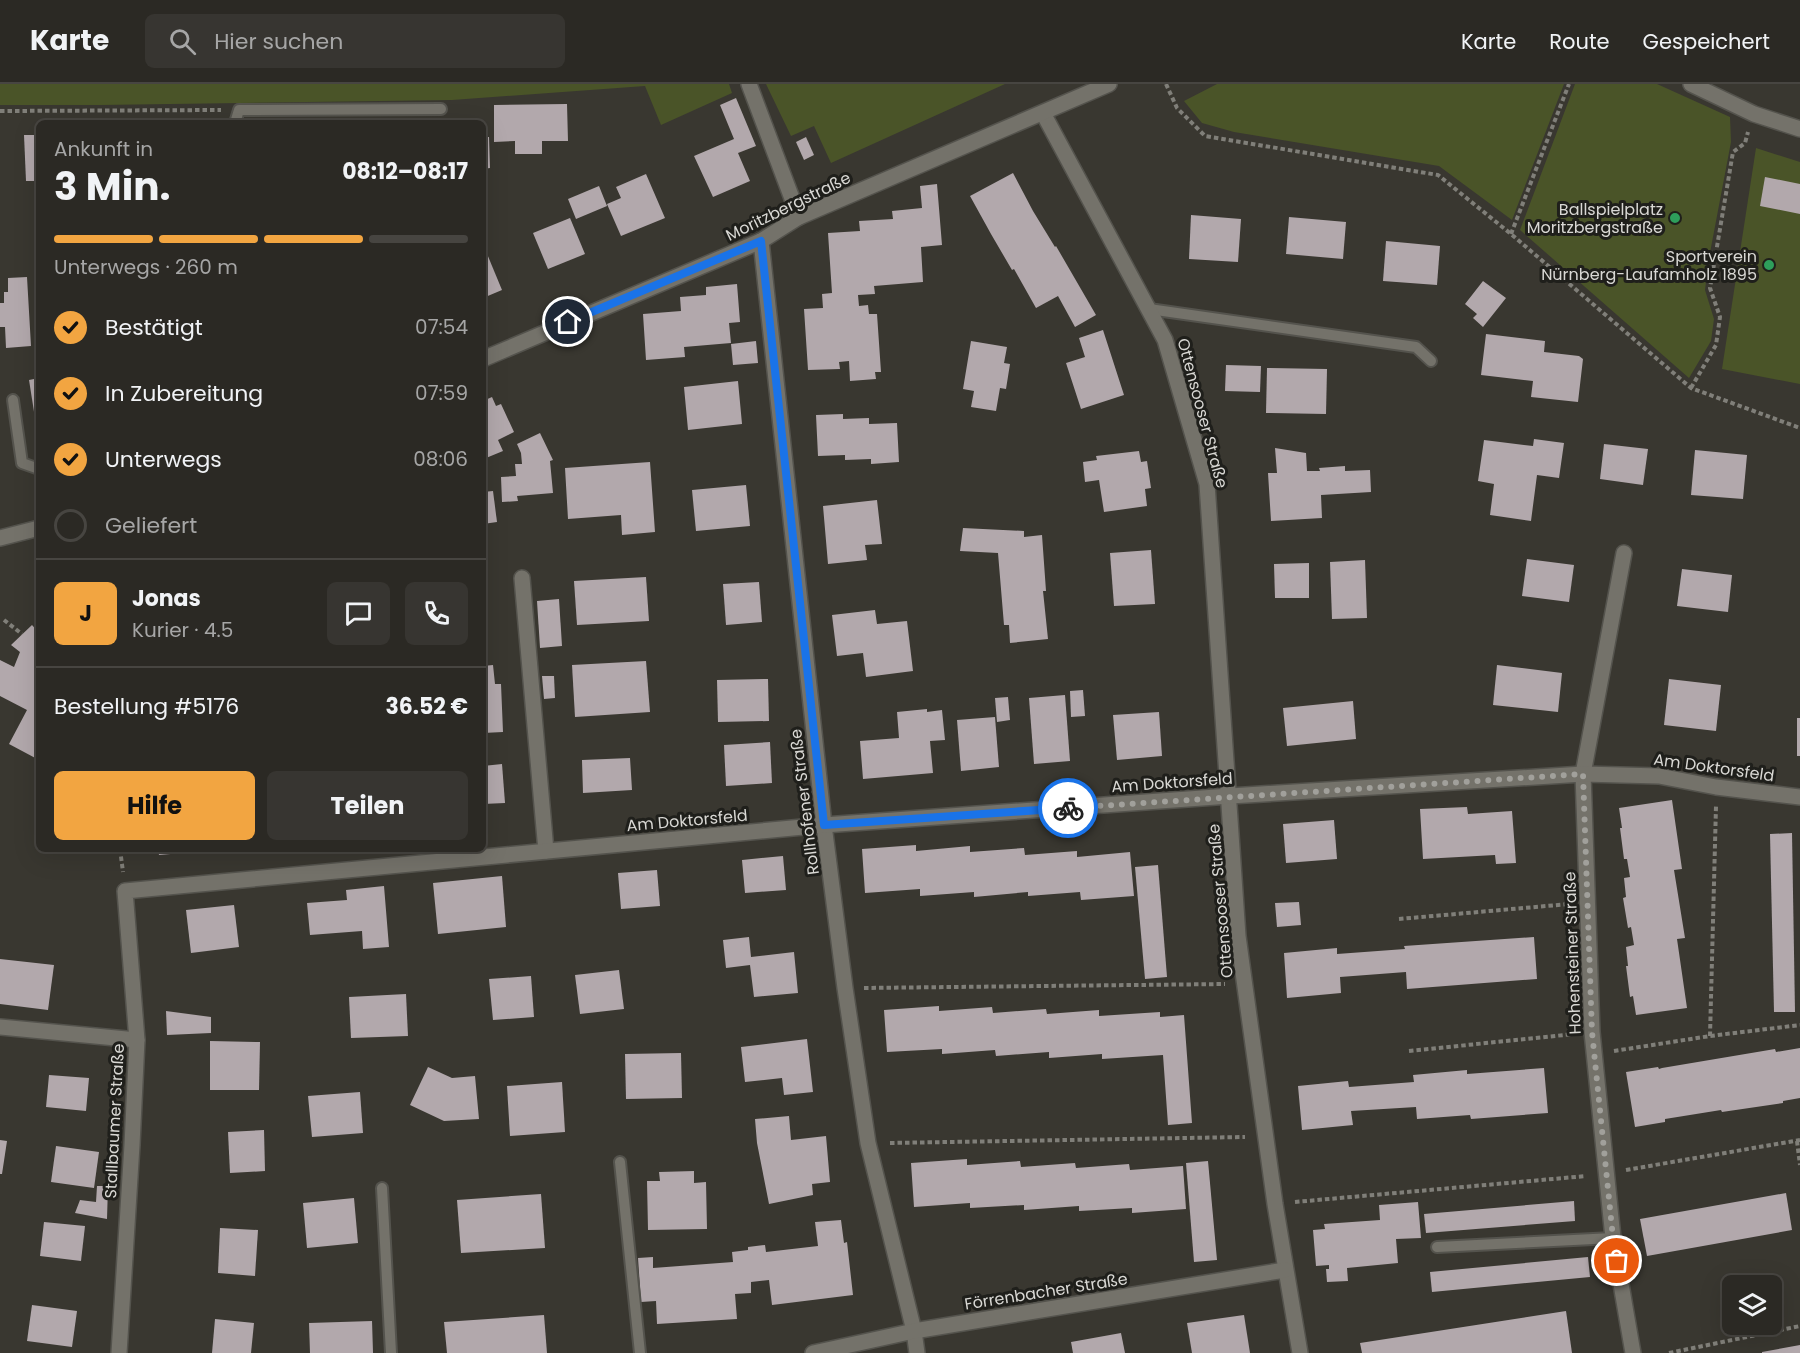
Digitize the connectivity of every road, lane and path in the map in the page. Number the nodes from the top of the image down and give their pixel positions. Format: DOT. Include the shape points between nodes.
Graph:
graph roads {
  1 [pos="749,84"];
  2 [pos="1109,84"];
  3 [pos="1166,84"];
  4 [pos="1569,84"];
  5 [pos="1691,84"];
  6 [pos="441,109"];
  7 [pos="239,110"];
  8 [pos="0,111"];
  9 [pos="1043,113"];
  10 [pos="1754,114"];
  11 [pos="236,120"];
  12 [pos="1800,129"];
  13 [pos="800,217"];
  14 [pos="1511,234"];
  15 [pos="761,241"];
  16 [pos="1149,309"];
  17 [pos="486,358"];
  18 [pos="1431,361"];
  19 [pos="1691,388"];
  20 [pos="13,400"];
  21 [pos="1800,428"];
  22 [pos="36,468"];
  23 [pos="36,529"];
  24 [pos="0,538"];
  25 [pos="1624,553"];
  26 [pos="522,578"];
  27 [pos="3,620"];
  28 [pos="22,634"];
  29 [pos="1583,774"];
  30 [pos="1716,787"];
  31 [pos="1230,796"];
  32 [pos="1800,797"];
  33 [pos="824,825"];
  34 [pos="546,851"];
  35 [pos="125,891"];
  36 [pos="1587,902"];
  37 [pos="1399,919"];
  38 [pos="1244,984"];
  39 [pos="845,988"];
  40 [pos="1800,1024"];
  41 [pos="0,1027"];
  42 [pos="1592,1032"];
  43 [pos="1710,1036"];
  44 [pos="137,1040"];
  45 [pos="1409,1051"];
  46 [pos="1595,1054"];
  47 [pos="1265,1136"];
  48 [pos="1798,1140"];
  49 [pos="868,1143"];
  50 [pos="620,1162"];
  51 [pos="1800,1165"];
  52 [pos="1607,1174"];
  53 [pos="382,1188"];
  54 [pos="1275,1204"];
  55 [pos="1613,1238"];
  56 [pos="1437,1247"];
  57 [pos="1285,1270"];
  58 [pos="1800,1326"];
  59 [pos="914,1331"];
  60 [pos="119,1353"];
  61 [pos="391,1353"];
  62 [pos="640,1353"];
  63 [pos="813,1353"];
  64 [pos="917,1353"];
  65 [pos="1300,1353"];
  66 [pos="1633,1353"];
  67 [pos="1669,1353"];
  1 -- 13 [label="street"];
  2 -- 9 [label="street, Moritzbergstraße"];
  3 -- 14 [label="path" via="1177,108 1205,136 1438,175"];
  4 -- 14 [label="path"];
  5 -- 10 [label="street"];
  6 -- 7 [label="lane"];
  7 -- 8 [label="path"];
  7 -- 11 [label="lane"];
  9 -- 13 [label="street, Moritzbergstraße"];
  9 -- 16 [label="street, Ottensooser Straße"];
  10 -- 12 [label="street"];
  10 -- 19 [label="path" via="1745,143 1733,152 1713,261 1710,288 1720,317 1716,345"];
  13 -- 15 [label="street, Moritzbergstraße"];
  14 -- 19 [label="path"];
  15 -- 17 [label="street, Moritzbergstraße"];
  15 -- 33 [label="street, Rollhofener Straße"];
  16 -- 18 [label="lane, Ottensooser Straße" via="1416,347"];
  16 -- 31 [label="street, Ottensooser Straße" via="1165,340 1207,483"];
  19 -- 21 [label="path"];
  20 -- 22 [label="lane" via="22,463"];
  23 -- 24 [label="street"];
  25 -- 29 [label="street, Hohensteiner Straße"];
  26 -- 34 [label="street"];
  27 -- 28 [label="path"];
  29 -- 30 [label="street, Am Doktorsfeld" via="1659,776"];
  29 -- 31 [label="street, Am Doktorsfeld"];
  29 -- 36 [label="street, Hohensteiner Straße"];
  30 -- 32 [label="street, Am Doktorsfeld"];
  30 -- 43 [label="path"];
  31 -- 33 [label="street, Am Doktorsfeld"];
  31 -- 38 [label="street, Ottensooser Straße"];
  33 -- 34 [label="street, Am Doktorsfeld"];
  33 -- 39 [label="street, Rollhofener Straße"];
  34 -- 35 [label="street, Am Doktorsfeld"];
  35 -- 44 [label="street, Stallbaumer Straße"];
  36 -- 37 [label="path"];
  36 -- 42 [label="street, Hohensteiner Straße"];
  38 -- 39 [label="path"];
  38 -- 47 [label="street, Ottensooser Straße"];
  39 -- 49 [label="street, Rollhofener Straße"];
  40 -- 43 [label="path"];
  41 -- 44 [label="street"];
  42 -- 45 [label="path"];
  42 -- 46 [label="street, Hohensteiner Straße"];
  43 -- 46 [label="path"];
  44 -- 60 [label="street, Stallbaumer Straße"];
  46 -- 52 [label="street, Hohensteiner Straße"];
  47 -- 49 [label="path"];
  47 -- 54 [label="street, Ottensooser Straße"];
  48 -- 51 [label="path"];
  48 -- 52 [label="path"];
  49 -- 59 [label="street, Rollhofener Straße"];
  50 -- 62 [label="lane"];
  52 -- 54 [label="path"];
  52 -- 55 [label="street, Hohensteiner Straße"];
  53 -- 61 [label="lane"];
  54 -- 57 [label="street, Ottensooser Straße"];
  55 -- 56 [label="lane"];
  55 -- 66 [label="street, Hohensteiner Straße"];
  57 -- 59 [label="street, Förrenbacher Straße"];
  57 -- 65 [label="street, Ottensooser Straße"];
  58 -- 67 [label="path"];
  59 -- 63 [label="street, Förrenbacher Straße"];
  59 -- 64 [label="street, Rollhofener Straße"];
}
